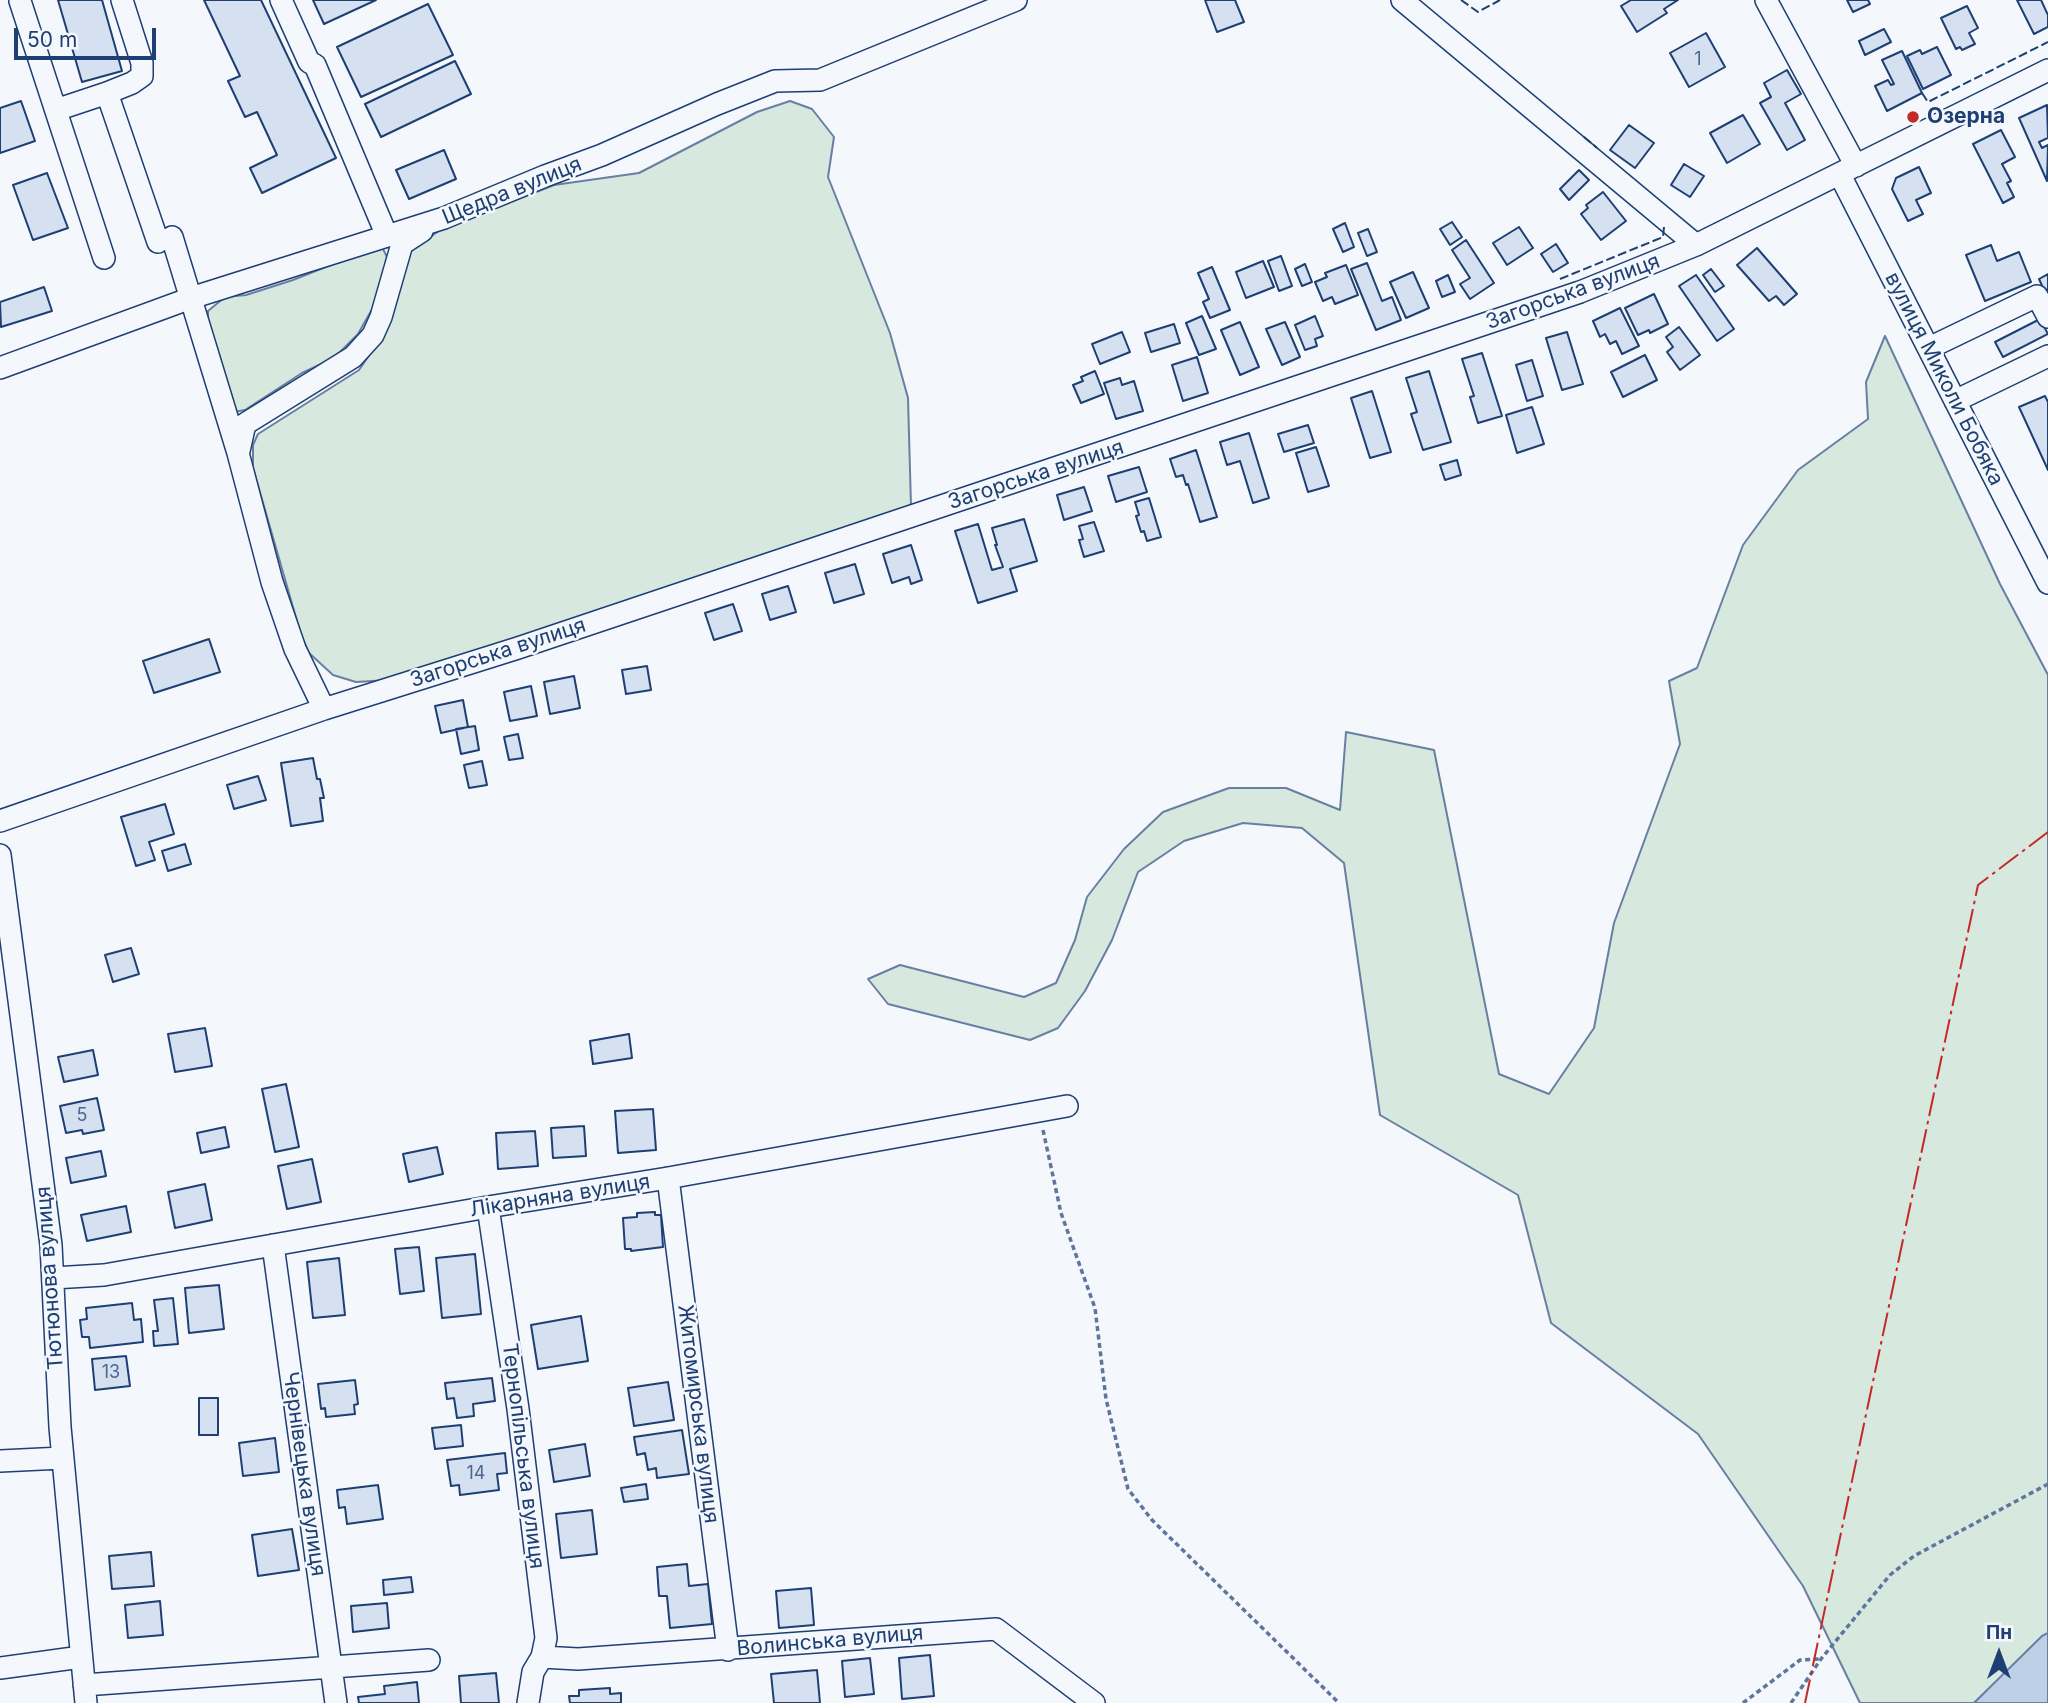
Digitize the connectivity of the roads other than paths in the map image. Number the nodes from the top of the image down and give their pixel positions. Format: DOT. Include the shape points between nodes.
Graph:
graph roads {
  1 [pos="122,0"];
  2 [pos="281,0"];
  3 [pos="1016,0"];
  4 [pos="1402,0"];
  5 [pos="1766,0"];
  6 [pos="20,1"];
  7 [pos="2048,70"];
  8 [pos="107,93"];
  9 [pos="56,110"];
  10 [pos="1848,170"];
  11 [pos="444,218"];
  12 [pos="387,236"];
  13 [pos="1696,245"];
  14 [pos="104,258"];
  15 [pos="191,298"];
  16 [pos="2048,317"];
  17 [pos="1928,348"];
  18 [pos="2048,356"];
  19 [pos="0,368"];
  20 [pos="1955,401"];
  21 [pos="238,453"];
  22 [pos="2048,583"];
  23 [pos="324,709"];
  24 [pos="0,821"];
  25 [pos="0,855"];
  26 [pos="1067,1106"];
  27 [pos="668,1178"];
  28 [pos="488,1207"];
  29 [pos="273,1245"];
  30 [pos="53,1278"];
  31 [pos="62,1458"];
  32 [pos="0,1461"];
  33 [pos="728,1650"];
  34 [pos="81,1657"];
  35 [pos="542,1657"];
  36 [pos="429,1660"];
  37 [pos="0,1668"];
  38 [pos="331,1668"];
  39 [pos="85,1694"];
  40 [pos="336,1703"];
  41 [pos="528,1703"];
  42 [pos="1094,1703"];
  1 -- 8 [label="street" via="142,76"];
  2 -- 12 [label="street" via="309,62 315,65"];
  3 -- 11 [label="street, Щедра вулиця" via="820,80 775,81"];
  4 -- 13 [label="street"];
  5 -- 10 [label="street, вулиця Миколи Бобяка"];
  6 -- 9 [label="street"];
  7 -- 10 [label="street, Загорська вулиця"];
  8 -- 9 [label="street"];
  8 -- 15 [label="street"];
  9 -- 14 [label="street"];
  10 -- 13 [label="street, Загорська вулиця"];
  10 -- 17 [label="street, вулиця Миколи Бобяка"];
  11 -- 12 [label="street, Щедра вулиця"];
  11 -- 21 [label="street" via="402,244 382,317 354,357 245,424"];
  12 -- 15 [label="street, Щедра вулиця"];
  13 -- 23 [label="street, Загорська вулиця" via="1580,292"];
  15 -- 19 [label="street, Щедра вулиця"];
  15 -- 21 [label="street"];
  16 -- 17 [label="street" via="2037,296"];
  17 -- 20 [label="street, вулиця Миколи Бобяка"];
  18 -- 20 [label="street"];
  20 -- 22 [label="street, вулиця Миколи Бобяка"];
  21 -- 23 [label="street" via="272,582 295,649"];
  23 -- 24 [label="street, Загорська вулиця"];
  25 -- 30 [label="street, Тютюнова вулиця"];
  26 -- 27 [label="street, Лікарняна вулиця"];
  27 -- 28 [label="street, Лікарняна вулиця"];
  27 -- 33 [label="street, Житомирська вулиця"];
  28 -- 29 [label="street, Лікарняна вулиця"];
  28 -- 35 [label="street, Тернопільська вулиця" via="546,1638"];
  29 -- 30 [label="street, Лікарняна вулиця" via="104,1275"];
  29 -- 38 [label="street, Чернівецька вулиця"];
  30 -- 31 [label="street, Тютюнова вулиця"];
  31 -- 32 [label="street"];
  31 -- 34 [label="street, Тютюнова вулиця"];
  33 -- 35 [label="street, Волинська вулиця"];
  33 -- 42 [label="street, Волинська вулиця" via="996,1629"];
  34 -- 37 [label="street"];
  34 -- 39 [label="street, Тютюнова вулиця"];
  35 -- 41 [label="street, Тернопільська вулиця" via="533,1672"];
  36 -- 38 [label="street"];
  38 -- 39 [label="street"];
  38 -- 40 [label="street, Чернівецька вулиця"];
}
